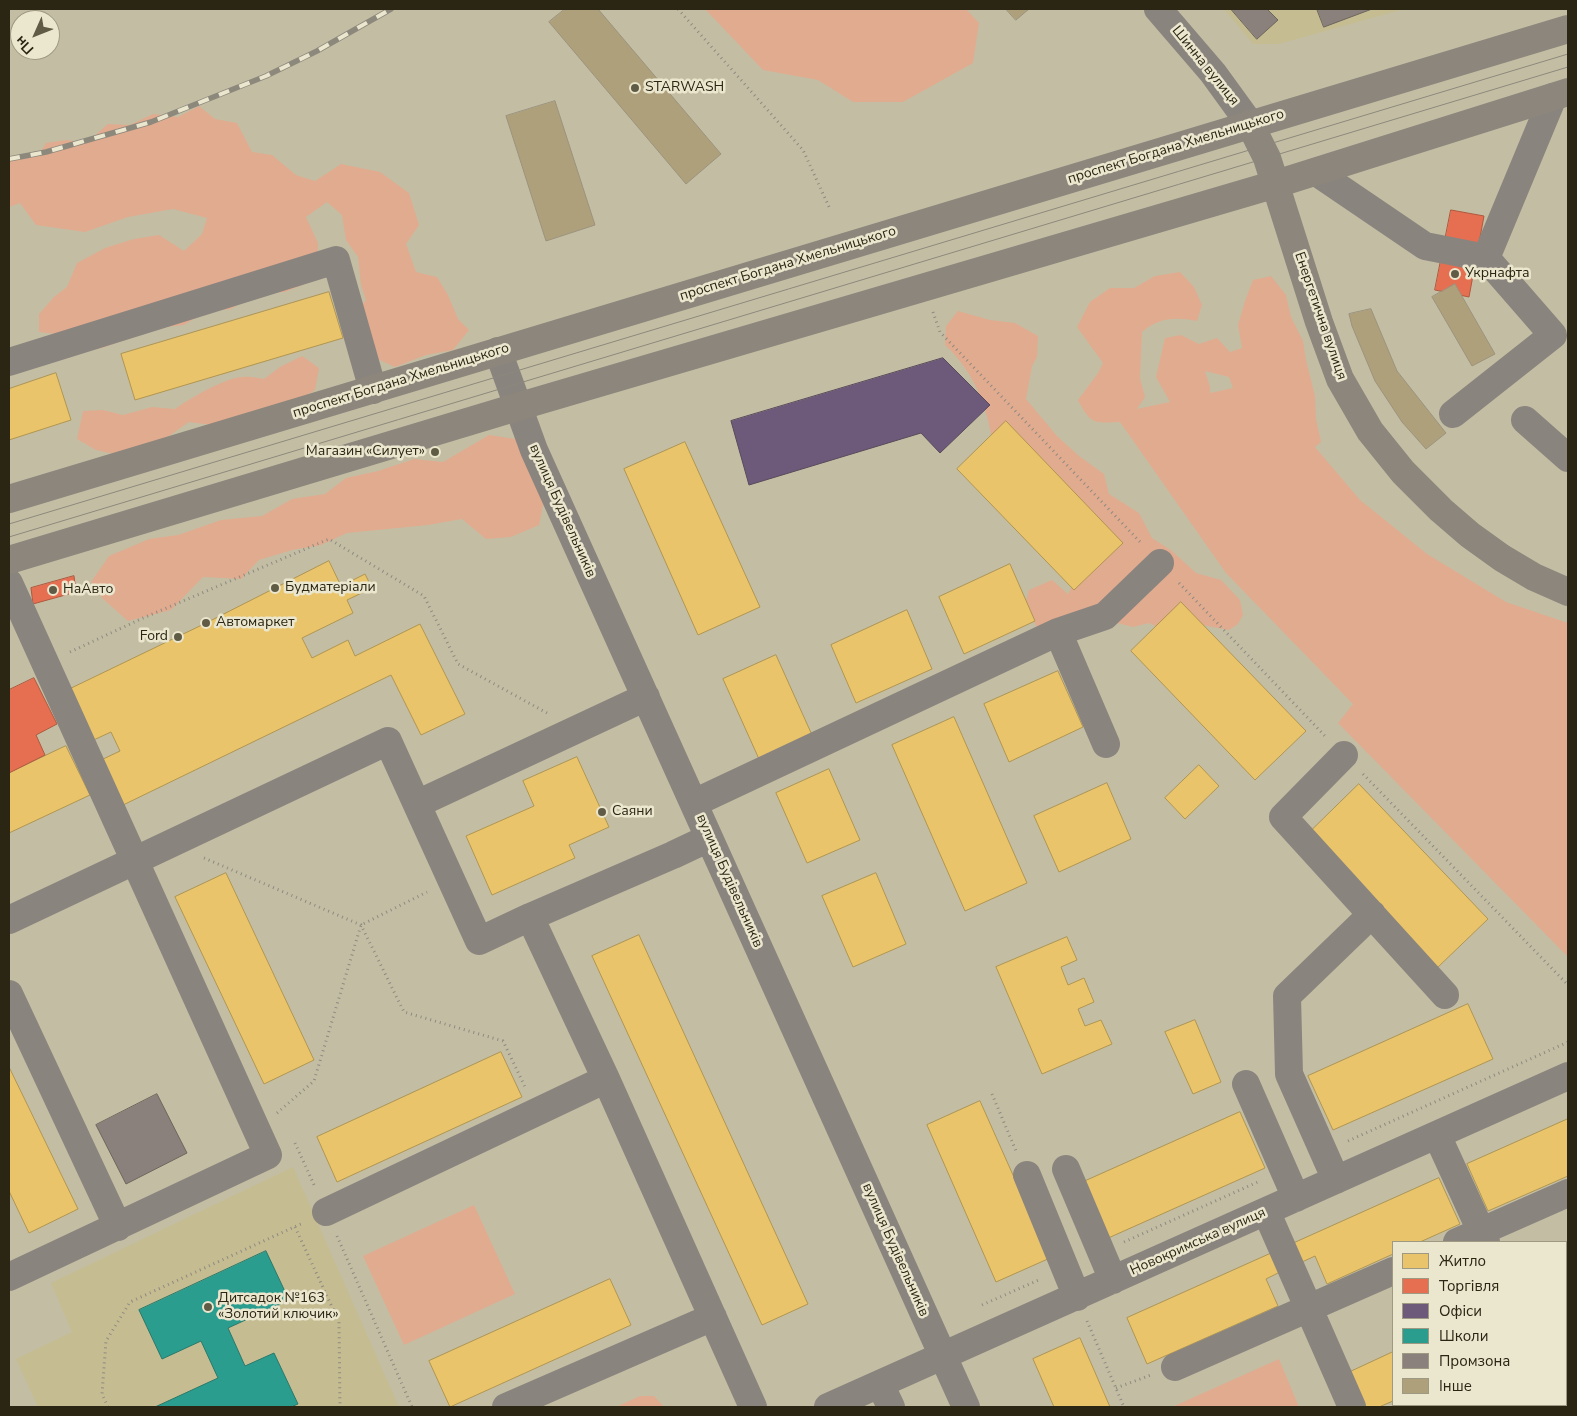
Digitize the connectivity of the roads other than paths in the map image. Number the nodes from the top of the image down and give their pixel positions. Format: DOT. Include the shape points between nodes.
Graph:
graph roads {
  1 [pos="1164,11"];
  2 [pos="1568,29"];
  3 [pos="1560,95"];
  4 [pos="1250,124"];
  5 [pos="1316,172"];
  6 [pos="1276,184"];
  7 [pos="1486,258"];
  8 [pos="498,351"];
  9 [pos="9,362"];
  10 [pos="373,390"];
  11 [pos="517,407"];
  12 [pos="1453,414"];
  13 [pos="1525,420"];
  14 [pos="1568,458"];
  15 [pos="9,499"];
  16 [pos="9,560"];
  17 [pos="1160,563"];
  18 [pos="9,583"];
  19 [pos="1568,592"];
  20 [pos="1058,632"];
  21 [pos="646,697"];
  22 [pos="1106,744"];
  23 [pos="1344,755"];
  24 [pos="694,803"];
  25 [pos="417,804"];
  26 [pos="709,838"];
  27 [pos="134,861"];
  28 [pos="1372,914"];
  29 [pos="530,917"];
  30 [pos="9,920"];
  31 [pos="9,994"];
  32 [pos="1445,995"];
  33 [pos="1568,1076"];
  34 [pos="606,1079"];
  35 [pos="1246,1084"];
  36 [pos="1437,1135"];
  37 [pos="1066,1169"];
  38 [pos="1026,1174"];
  39 [pos="1336,1180"];
  40 [pos="1568,1193"];
  41 [pos="1296,1198"];
  42 [pos="1266,1211"];
  43 [pos="326,1212"];
  44 [pos="118,1227"];
  45 [pos="1475,1239"];
  46 [pos="1392,1270"];
  47 [pos="9,1277"];
  48 [pos="1113,1280"];
  49 [pos="1077,1297"];
  50 [pos="1309,1308"];
  51 [pos="713,1317"];
  52 [pos="943,1356"];
  53 [pos="1175,1367"];
  54 [pos="886,1396"];
  55 [pos="506,1407"];
  56 [pos="754,1407"];
  57 [pos="828,1407"];
  58 [pos="966,1407"];
  59 [pos="1352,1407"];
  1 -- 4 [label="street, Шинна вулиця"];
  2 -- 4 [label="main road, проспект Богдана Хмельницького"];
  3 -- 5 [label="main road"];
  3 -- 7 [label="street"];
  4 -- 6 [label="main road, Енергетична вулиця"];
  4 -- 8 [label="main road, проспект Богдана Хмельницького"];
  5 -- 6 [label="main road"];
  5 -- 7 [label="street" via="1425,246"];
  6 -- 11 [label="main road"];
  6 -- 19 [label="main road, Енергетична вулиця" via="1340,379 1370,432 1403,472 1470,535 1534,577"];
  7 -- 12 [label="street" via="1553,335"];
  8 -- 10 [label="main road, проспект Богдана Хмельницького"];
  8 -- 11 [label="street, вулиця Будівельників"];
  9 -- 10 [label="street" via="336,260"];
  10 -- 15 [label="main road, проспект Богдана Хмельницького"];
  11 -- 16 [label="main road"];
  11 -- 21 [label="street, вулиця Будівельників"];
  13 -- 14 [label="street"];
  17 -- 20 [label="street" via="1105,616"];
  18 -- 27 [label="street"];
  20 -- 22 [label="street"];
  20 -- 24 [label="street"];
  21 -- 24 [label="street, вулиця Будівельників"];
  21 -- 25 [label="street"];
  23 -- 28 [label="street" via="1283,817"];
  24 -- 26 [label="street, вулиця Будівельників"];
  25 -- 27 [label="street" via="388,741"];
  25 -- 29 [label="street" via="479,941"];
  26 -- 29 [label="street"];
  26 -- 52 [label="street, вулиця Будівельників"];
  27 -- 30 [label="street"];
  27 -- 44 [label="street" via="268,1155"];
  28 -- 32 [label="street"];
  28 -- 39 [label="street" via="1287,996 1289,1074"];
  29 -- 34 [label="street"];
  31 -- 44 [label="street"];
  33 -- 36 [label="street, Новокримська вулиця"];
  34 -- 43 [label="street"];
  34 -- 51 [label="street"];
  35 -- 41 [label="street"];
  36 -- 39 [label="street, Новокримська вулиця"];
  36 -- 45 [label="street"];
  37 -- 48 [label="street"];
  38 -- 49 [label="street"];
  39 -- 41 [label="street, Новокримська вулиця"];
  40 -- 45 [label="street"];
  41 -- 42 [label="street, Новокримська вулиця"];
  42 -- 48 [label="street, Новокримська вулиця"];
  42 -- 50 [label="street"];
  44 -- 47 [label="street"];
  46 -- 50 [label="street"];
  48 -- 49 [label="street, Новокримська вулиця"];
  49 -- 52 [label="street, Новокримська вулиця"];
  50 -- 53 [label="street"];
  50 -- 59 [label="street"];
  51 -- 55 [label="street"];
  51 -- 56 [label="street"];
  52 -- 54 [label="street, Новокримська вулиця"];
  52 -- 58 [label="street, вулиця Будівельників"];
  54 -- 57 [label="street, Новокримська вулиця"];
}
